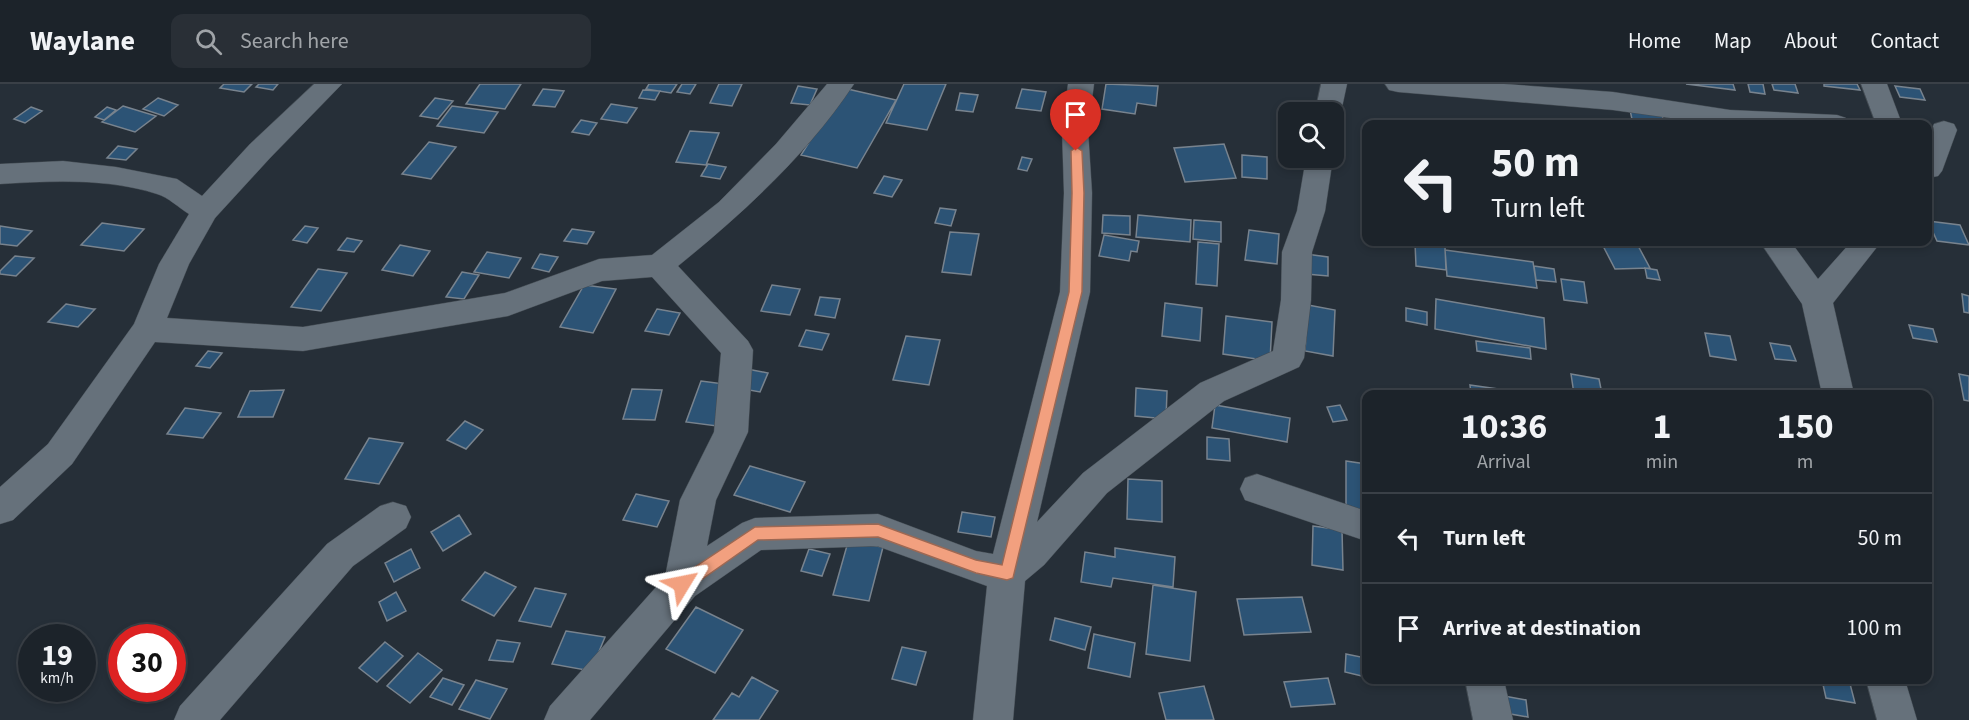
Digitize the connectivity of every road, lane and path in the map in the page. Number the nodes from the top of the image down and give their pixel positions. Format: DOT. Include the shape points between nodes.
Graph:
graph roads {
  1 [pos="329,84"];
  2 [pos="841,84"];
  3 [pos="1081,84"];
  4 [pos="1334,84"];
  5 [pos="1398,84"];
  6 [pos="1633,84"];
  7 [pos="1874,84"];
  8 [pos="1498,88"];
  9 [pos="1330,102"];
  10 [pos="1682,117"];
  11 [pos="1730,120"];
  12 [pos="1888,120"];
  13 [pos="1947,130"];
  14 [pos="1932,164"];
  15 [pos="1318,168"];
  16 [pos="0,174"];
  17 [pos="205,211"];
  18 [pos="1778,246"];
  19 [pos="1864,246"];
  20 [pos="659,265"];
  21 [pos="1817,300"];
  22 [pos="147,329"];
  23 [pos="1837,390"];
  24 [pos="1257,489"];
  25 [pos="0,509"];
  26 [pos="393,517"];
  27 [pos="1362,525"];
  28 [pos="1007,573"];
  29 [pos="682,584"];
  30 [pos="1486,684"];
  31 [pos="1887,684"];
  32 [pos="192,717"];
  33 [pos="564,720"];
  34 [pos="993,720"];
  35 [pos="1493,720"];
  36 [pos="1897,720"];
  1 -- 17 [label="street"];
  2 -- 20 [label="street" via="786,151 737,201"];
  3 -- 28 [label="street" via="1075,130 1075,292"];
  4 -- 9 [label="street"];
  5 -- 8 [label="street"];
  6 -- 10 [label="street"];
  7 -- 12 [label="street"];
  8 -- 10 [label="street"];
  10 -- 11 [label="street"];
  13 -- 14 [label="street"];
  15 -- 28 [label="street" via="1311,211 1297,252 1296,300 1288,358 1212,392 1095,483 1031,554"];
  16 -- 17 [label="street" via="63,171 147,182 167,186"];
  17 -- 22 [label="street" via="174,264"];
  18 -- 21 [label="street"];
  19 -- 21 [label="street"];
  20 -- 22 [label="street" via="599,270 508,304 303,339"];
  20 -- 29 [label="street" via="737,350 730,432 698,500"];
  21 -- 23 [label="street"];
  22 -- 25 [label="street" via="60,454"];
  24 -- 27 [label="street"];
  26 -- 32 [label="street" via="340,555"];
  28 -- 29 [label="street" via="976,567 878,530 755,534"];
  28 -- 34 [label="street"];
  29 -- 33 [label="street"];
  30 -- 35 [label="street"];
  31 -- 36 [label="street"];
}
